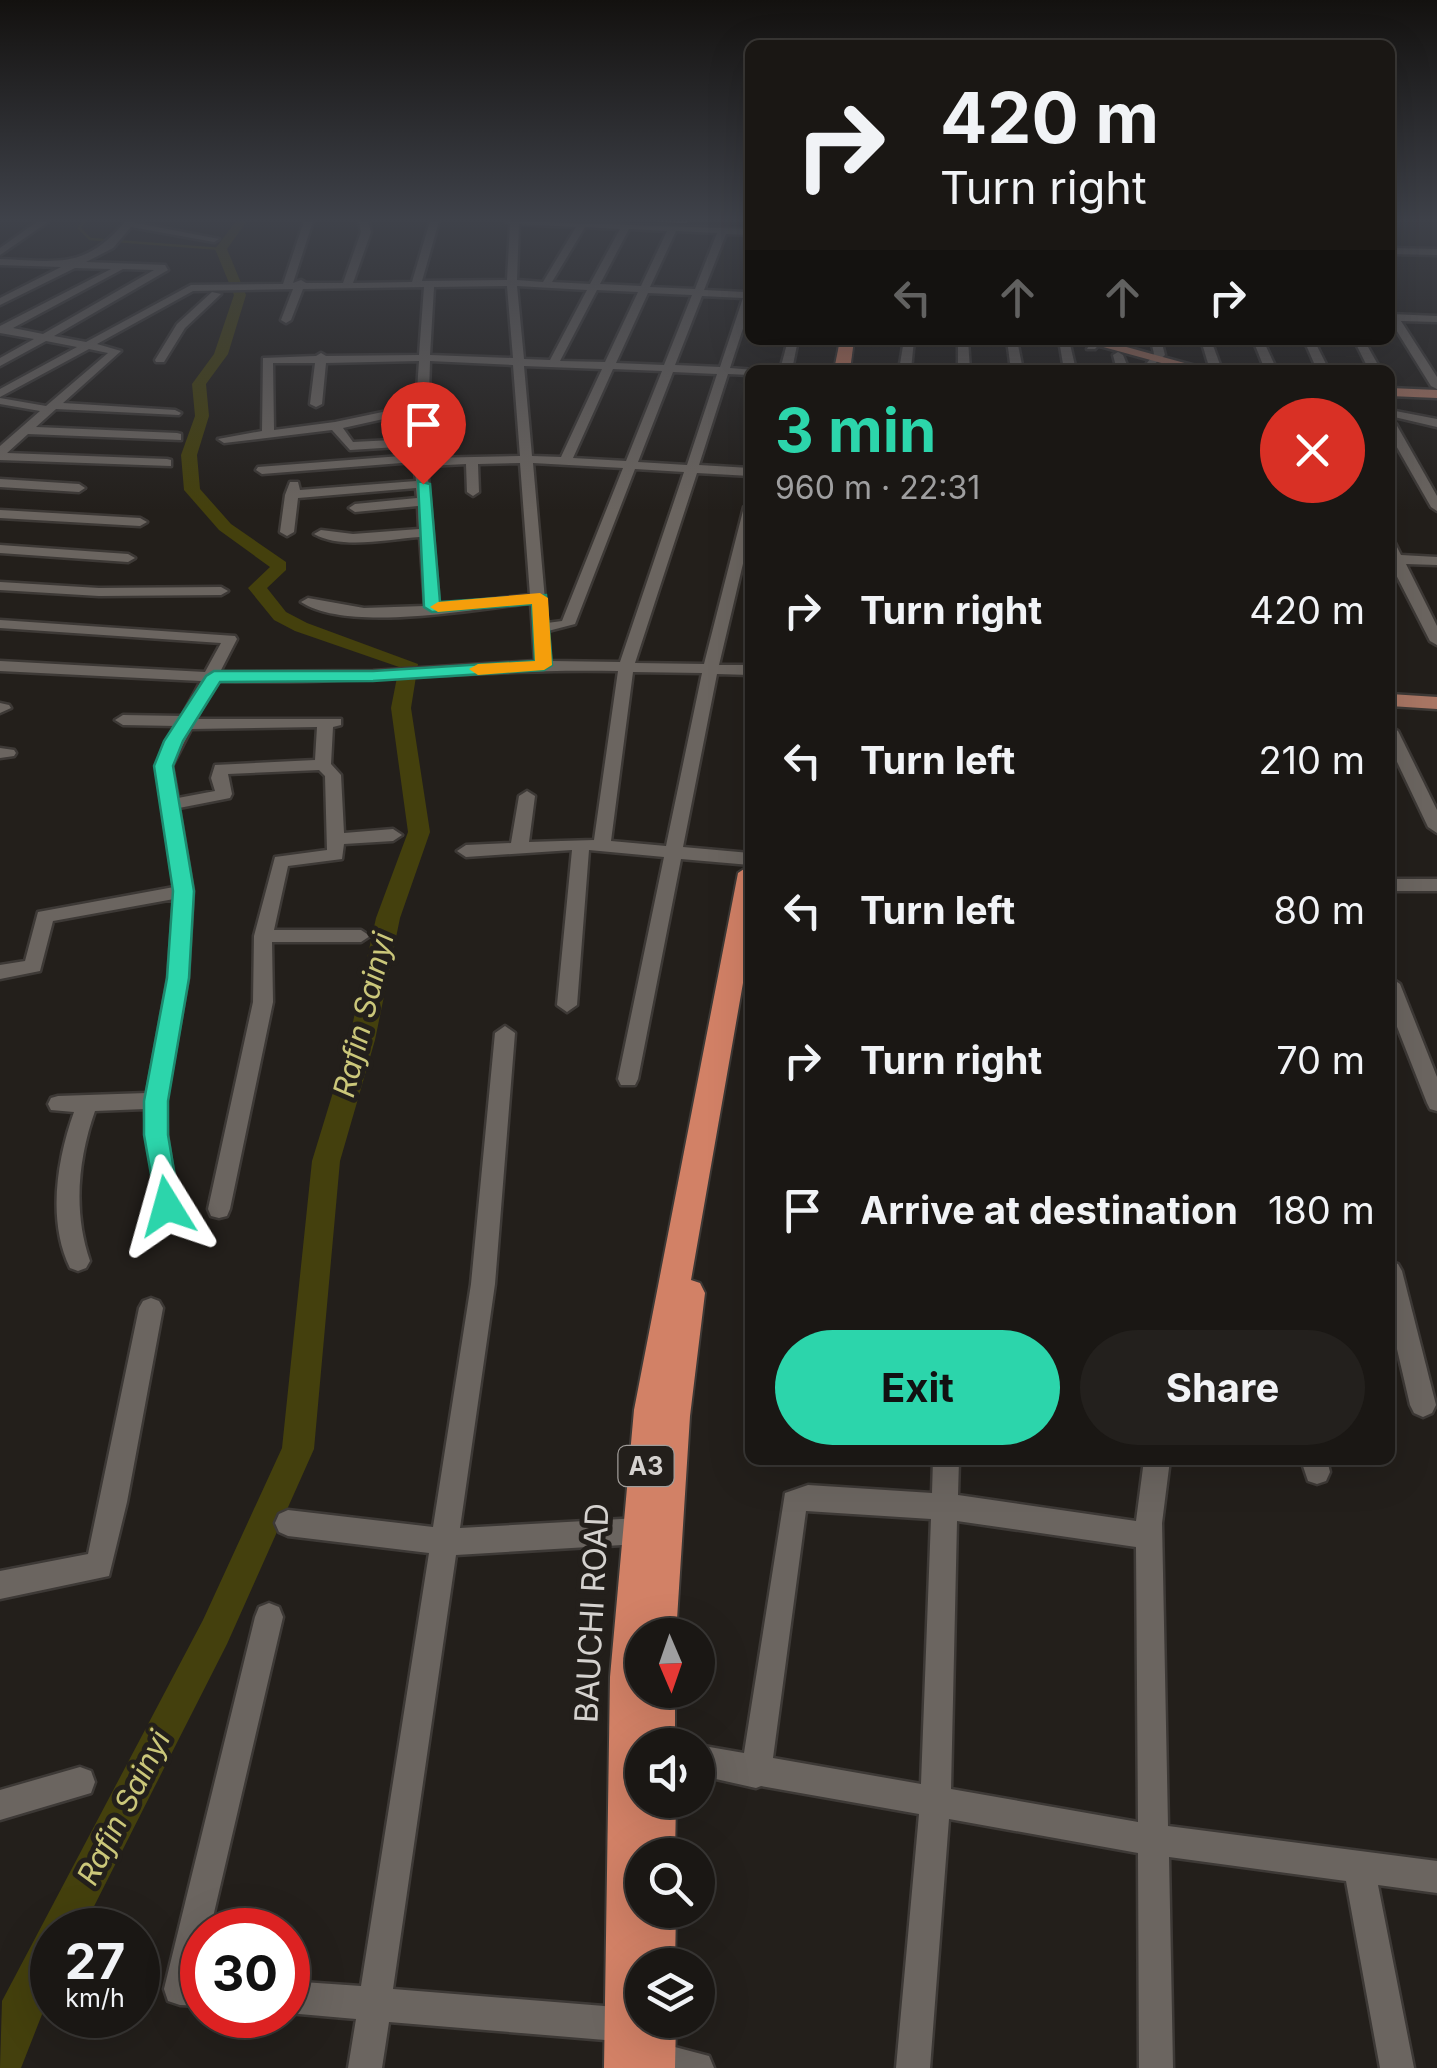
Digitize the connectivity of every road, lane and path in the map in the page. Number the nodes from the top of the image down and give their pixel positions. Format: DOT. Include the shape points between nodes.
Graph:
graph roads {
  1 [pos="25,318"];
  2 [pos="82,318"];
  3 [pos="137,318"];
  4 [pos="190,318"];
  5 [pos="425,318"];
  6 [pos="516,318"];
  7 [pos="576,318"];
  8 [pos="633,318"];
  9 [pos="686,318"];
  10 [pos="742,318"];
  11 [pos="1403,318"];
  12 [pos="1437,319"];
  13 [pos="1395,322"];
  14 [pos="1,330"];
  15 [pos="46,337"];
  16 [pos="427,343"];
  17 [pos="393,344"];
  18 [pos="410,344"];
  19 [pos="88,345"];
  20 [pos="1096,345"];
  21 [pos="1100,345"];
  22 [pos="1157,345"];
  23 [pos="323,351"];
  24 [pos="426,358"];
  25 [pos="160,360"];
  26 [pos="520,361"];
  27 [pos="1154,361"];
  28 [pos="554,362"];
  29 [pos="1120,362"];
  30 [pos="0,363"];
  31 [pos="612,365"];
  32 [pos="1167,365"];
  33 [pos="1176,365"];
  34 [pos="667,368"];
  35 [pos="723,371"];
  36 [pos="745,372"];
  37 [pos="0,380"];
  38 [pos="19,384"];
  39 [pos="1437,386"];
  40 [pos="1395,394"];
  41 [pos="1437,397"];
  42 [pos="0,398"];
  43 [pos="316,404"];
  44 [pos="422,407"];
  45 [pos="54,408"];
  46 [pos="175,413"];
  47 [pos="1395,414"];
  48 [pos="1437,423"];
  49 [pos="334,426"];
  50 [pos="26,430"];
  51 [pos="268,435"];
  52 [pos="1395,435"];
  53 [pos="177,437"];
  54 [pos="224,439"];
  55 [pos="419,442"];
  56 [pos="0,454"];
  57 [pos="529,459"];
  58 [pos="472,461"];
  59 [pos="565,461"];
  60 [pos="168,463"];
  61 [pos="421,463"];
  62 [pos="629,464"];
  63 [pos="693,468"];
  64 [pos="262,470"];
  65 [pos="745,472"];
  66 [pos="295,482"];
  67 [pos="0,483"];
  68 [pos="423,484"];
  69 [pos="79,488"];
  70 [pos="473,492"];
  71 [pos="426,500"];
  72 [pos="1437,507"];
  73 [pos="355,508"];
  74 [pos="0,514"];
  75 [pos="140,522"];
  76 [pos="745,526"];
  77 [pos="287,532"];
  78 [pos="428,532"];
  79 [pos="321,534"];
  80 [pos="0,549"];
  81 [pos="1395,555"];
  82 [pos="1395,561"];
  83 [pos="1437,561"];
  84 [pos="0,586"];
  85 [pos="221,591"];
  86 [pos="99,592"];
  87 [pos="540,598"];
  88 [pos="308,602"];
  89 [pos="432,607"];
  90 [pos="0,624"];
  91 [pos="542,628"];
  92 [pos="1437,641"];
  93 [pos="544,665"];
  94 [pos="0,666"];
  95 [pos="626,667"];
  96 [pos="710,669"];
  97 [pos="745,670"];
  98 [pos="214,676"];
  99 [pos="1395,696"];
  100 [pos="1437,699"];
  101 [pos="123,720"];
  102 [pos="186,722"];
  103 [pos="1395,726"];
  104 [pos="1395,739"];
  105 [pos="1403,752"];
  106 [pos="323,765"];
  107 [pos="527,796"];
  108 [pos="170,805"];
  109 [pos="1437,827"];
  110 [pos="393,835"];
  111 [pos="335,839"];
  112 [pos="581,844"];
  113 [pos="519,847"];
  114 [pos="602,847"];
  115 [pos="466,851"];
  116 [pos="674,852"];
  117 [pos="745,859"];
  118 [pos="1395,884"];
  119 [pos="1437,885"];
  120 [pos="184,891"];
  121 [pos="745,899"];
  122 [pos="263,936"];
  123 [pos="362,936"];
  124 [pos="0,972"];
  125 [pos="745,973"];
  126 [pos="1395,997"];
  127 [pos="567,1005"];
  128 [pos="505,1033"];
  129 [pos="628,1079"];
  130 [pos="88,1101"];
  131 [pos="156,1101"];
  132 [pos="1437,1103"];
  133 [pos="58,1104"];
  134 [pos="219,1209"];
  135 [pos="164,1222"];
  136 [pos="78,1260"];
  137 [pos="1395,1291"];
  138 [pos="151,1308"];
  139 [pos="1423,1405"];
  140 [pos="946,1465"];
  141 [pos="1157,1465"];
  142 [pos="948,1507"];
  143 [pos="288,1522"];
  144 [pos="640,1531"];
  145 [pos="1150,1536"];
  146 [pos="447,1542"];
  147 [pos="0,1585"];
  148 [pos="269,1617"];
  149 [pos="658,1618"];
  150 [pos="642,1728"];
  151 [pos="715,1764"];
  152 [pos="756,1773"];
  153 [pos="80,1782"];
  154 [pos="935,1803"];
  155 [pos="0,1806"];
  156 [pos="642,1818"];
  157 [pos="1154,1840"];
  158 [pos="1359,1867"];
  159 [pos="1437,1877"];
  160 [pos="199,1908"];
  161 [pos="310,1999"];
  162 [pos="376,2004"];
  163 [pos="642,2048"];
  164 [pos="365,2068"];
  165 [pos="697,2068"];
  166 [pos="913,2068"];
  167 [pos="1156,2068"];
  168 [pos="1397,2068"];
  1 -- 14 [label="street"];
  2 -- 15 [label="street"];
  3 -- 19 [label="street"];
  4 -- 25 [label="street"];
  5 -- 16 [label="street"];
  6 -- 26 [label="street"];
  7 -- 28 [label="street"];
  8 -- 31 [label="street"];
  9 -- 34 [label="street"];
  10 -- 35 [label="street"];
  11 -- 12 [label="street"];
  13 -- 39 [label="street"];
  14 -- 15 [label="street"];
  15 -- 19 [label="street"];
  15 -- 30 [label="street"];
  16 -- 18 [label="street"];
  16 -- 24 [label="street"];
  17 -- 23 [label="street"];
  19 -- 38 [label="street"];
  19 -- 45 [label="street" via="116,351"];
  20 -- 29 [label="main road"];
  21 -- 27 [label="main road"];
  22 -- 27 [label="street"];
  23 -- 24 [label="street"];
  23 -- 43 [label="street"];
  23 -- 51 [label="street" via="267,360"];
  24 -- 26 [label="street"];
  24 -- 44 [label="street"];
  26 -- 28 [label="street"];
  26 -- 57 [label="street"];
  27 -- 29 [label="main road"];
  27 -- 32 [label="main road"];
  27 -- 33 [label="main road"];
  28 -- 31 [label="street"];
  31 -- 34 [label="street"];
  31 -- 59 [label="street"];
  34 -- 35 [label="street"];
  34 -- 62 [label="street"];
  35 -- 36 [label="street"];
  35 -- 63 [label="street"];
  37 -- 38 [label="street"];
  38 -- 42 [label="street"];
  40 -- 41 [label="main road"];
  42 -- 45 [label="street"];
  44 -- 49 [label="street"];
  44 -- 55 [label="street"];
  45 -- 46 [label="street"];
  45 -- 50 [label="street"];
  47 -- 48 [label="street"];
  49 -- 51 [label="street"];
  49 -- 55 [label="street" via="350,446"];
  50 -- 53 [label="street"];
  50 -- 56 [label="street"];
  51 -- 54 [label="street"];
  52 -- 72 [label="street"];
  55 -- 61 [label="street"];
  56 -- 60 [label="street"];
  57 -- 58 [label="street"];
  57 -- 59 [label="street"];
  57 -- 87 [label="street"];
  58 -- 61 [label="street"];
  58 -- 70 [label="street"];
  59 -- 62 [label="street"];
  61 -- 66 [label="street"];
  61 -- 68 [label="street"];
  62 -- 63 [label="street"];
  62 -- 91 [label="street" via="568,624"];
  63 -- 65 [label="street"];
  63 -- 95 [label="street"];
  64 -- 66 [label="street"];
  66 -- 68 [label="street"];
  66 -- 77 [label="street"];
  67 -- 69 [label="street"];
  68 -- 71 [label="street"];
  71 -- 73 [label="street"];
  71 -- 78 [label="street"];
  74 -- 75 [label="street"];
  76 -- 96 [label="street"];
  78 -- 79 [label="street"];
  78 -- 89 [label="street"];
  80 -- 86 [label="street" via="128,558"];
  81 -- 83 [label="street"];
  82 -- 92 [label="street"];
  84 -- 86 [label="street"];
  85 -- 86 [label="street"];
  87 -- 89 [label="street"];
  87 -- 91 [label="street"];
  88 -- 89 [label="street" via="374,612"];
  90 -- 98 [label="street" via="230,639"];
  91 -- 93 [label="street"];
  93 -- 95 [label="street"];
  93 -- 98 [label="street" via="373,676"];
  94 -- 98 [label="street"];
  95 -- 96 [label="street"];
  95 -- 114 [label="street"];
  96 -- 97 [label="street"];
  96 -- 116 [label="street"];
  98 -- 102 [label="street"];
  99 -- 100 [label="main road"];
  101 -- 102 [label="street"];
  102 -- 106 [label="street" via="330,722"];
  102 -- 108 [label="street" via="164,766"];
  103 -- 105 [label="street"];
  104 -- 105 [label="street"];
  105 -- 109 [label="street"];
  106 -- 108 [label="street" via="221,770 224,794"];
  106 -- 111 [label="street" via="333,775"];
  107 -- 113 [label="street"];
  108 -- 120 [label="street"];
  110 -- 111 [label="street"];
  111 -- 122 [label="street" via="332,857 282,858"];
  112 -- 113 [label="street"];
  112 -- 114 [label="street"];
  112 -- 127 [label="street"];
  113 -- 115 [label="street"];
  114 -- 116 [label="street"];
  116 -- 117 [label="street"];
  116 -- 129 [label="street"];
  118 -- 119 [label="street"];
  120 -- 124 [label="street" via="45,916 33,966"];
  120 -- 131 [label="street" via="178,978"];
  121 -- 144 [label="highway, BAUCHI ROAD / A3" via="672,1282"];
  122 -- 123 [label="street"];
  122 -- 134 [label="street" via="263,1002"];
  125 -- 149 [label="highway, A3" via="690,1284"];
  126 -- 132 [label="street"];
  128 -- 146 [label="street" via="483,1284"];
  130 -- 131 [label="street"];
  130 -- 133 [label="street"];
  130 -- 136 [label="street" via="75,1135 68,1239"];
  131 -- 135 [label="street"];
  137 -- 139 [label="street"];
  138 -- 147 [label="street" via="121,1479 98,1566"];
  140 -- 142 [label="street"];
  141 -- 145 [label="street"];
  142 -- 145 [label="street"];
  142 -- 152 [label="street" via="794,1502"];
  142 -- 154 [label="street"];
  143 -- 146 [label="street"];
  144 -- 146 [label="street"];
  144 -- 150 [label="highway, BAUCHI ROAD / A3"];
  145 -- 157 [label="street"];
  146 -- 162 [label="street"];
  148 -- 160 [label="street"];
  151 -- 152 [label="street"];
  152 -- 154 [label="street"];
  153 -- 155 [label="street"];
  154 -- 157 [label="street"];
  154 -- 166 [label="street"];
  156 -- 163 [label="highway, BAUCHI ROAD / A3"];
  157 -- 158 [label="street"];
  157 -- 167 [label="street"];
  158 -- 159 [label="street"];
  158 -- 168 [label="street"];
  161 -- 162 [label="street"];
  162 -- 163 [label="street"];
  162 -- 164 [label="street"];
  163 -- 165 [label="street"];
}
